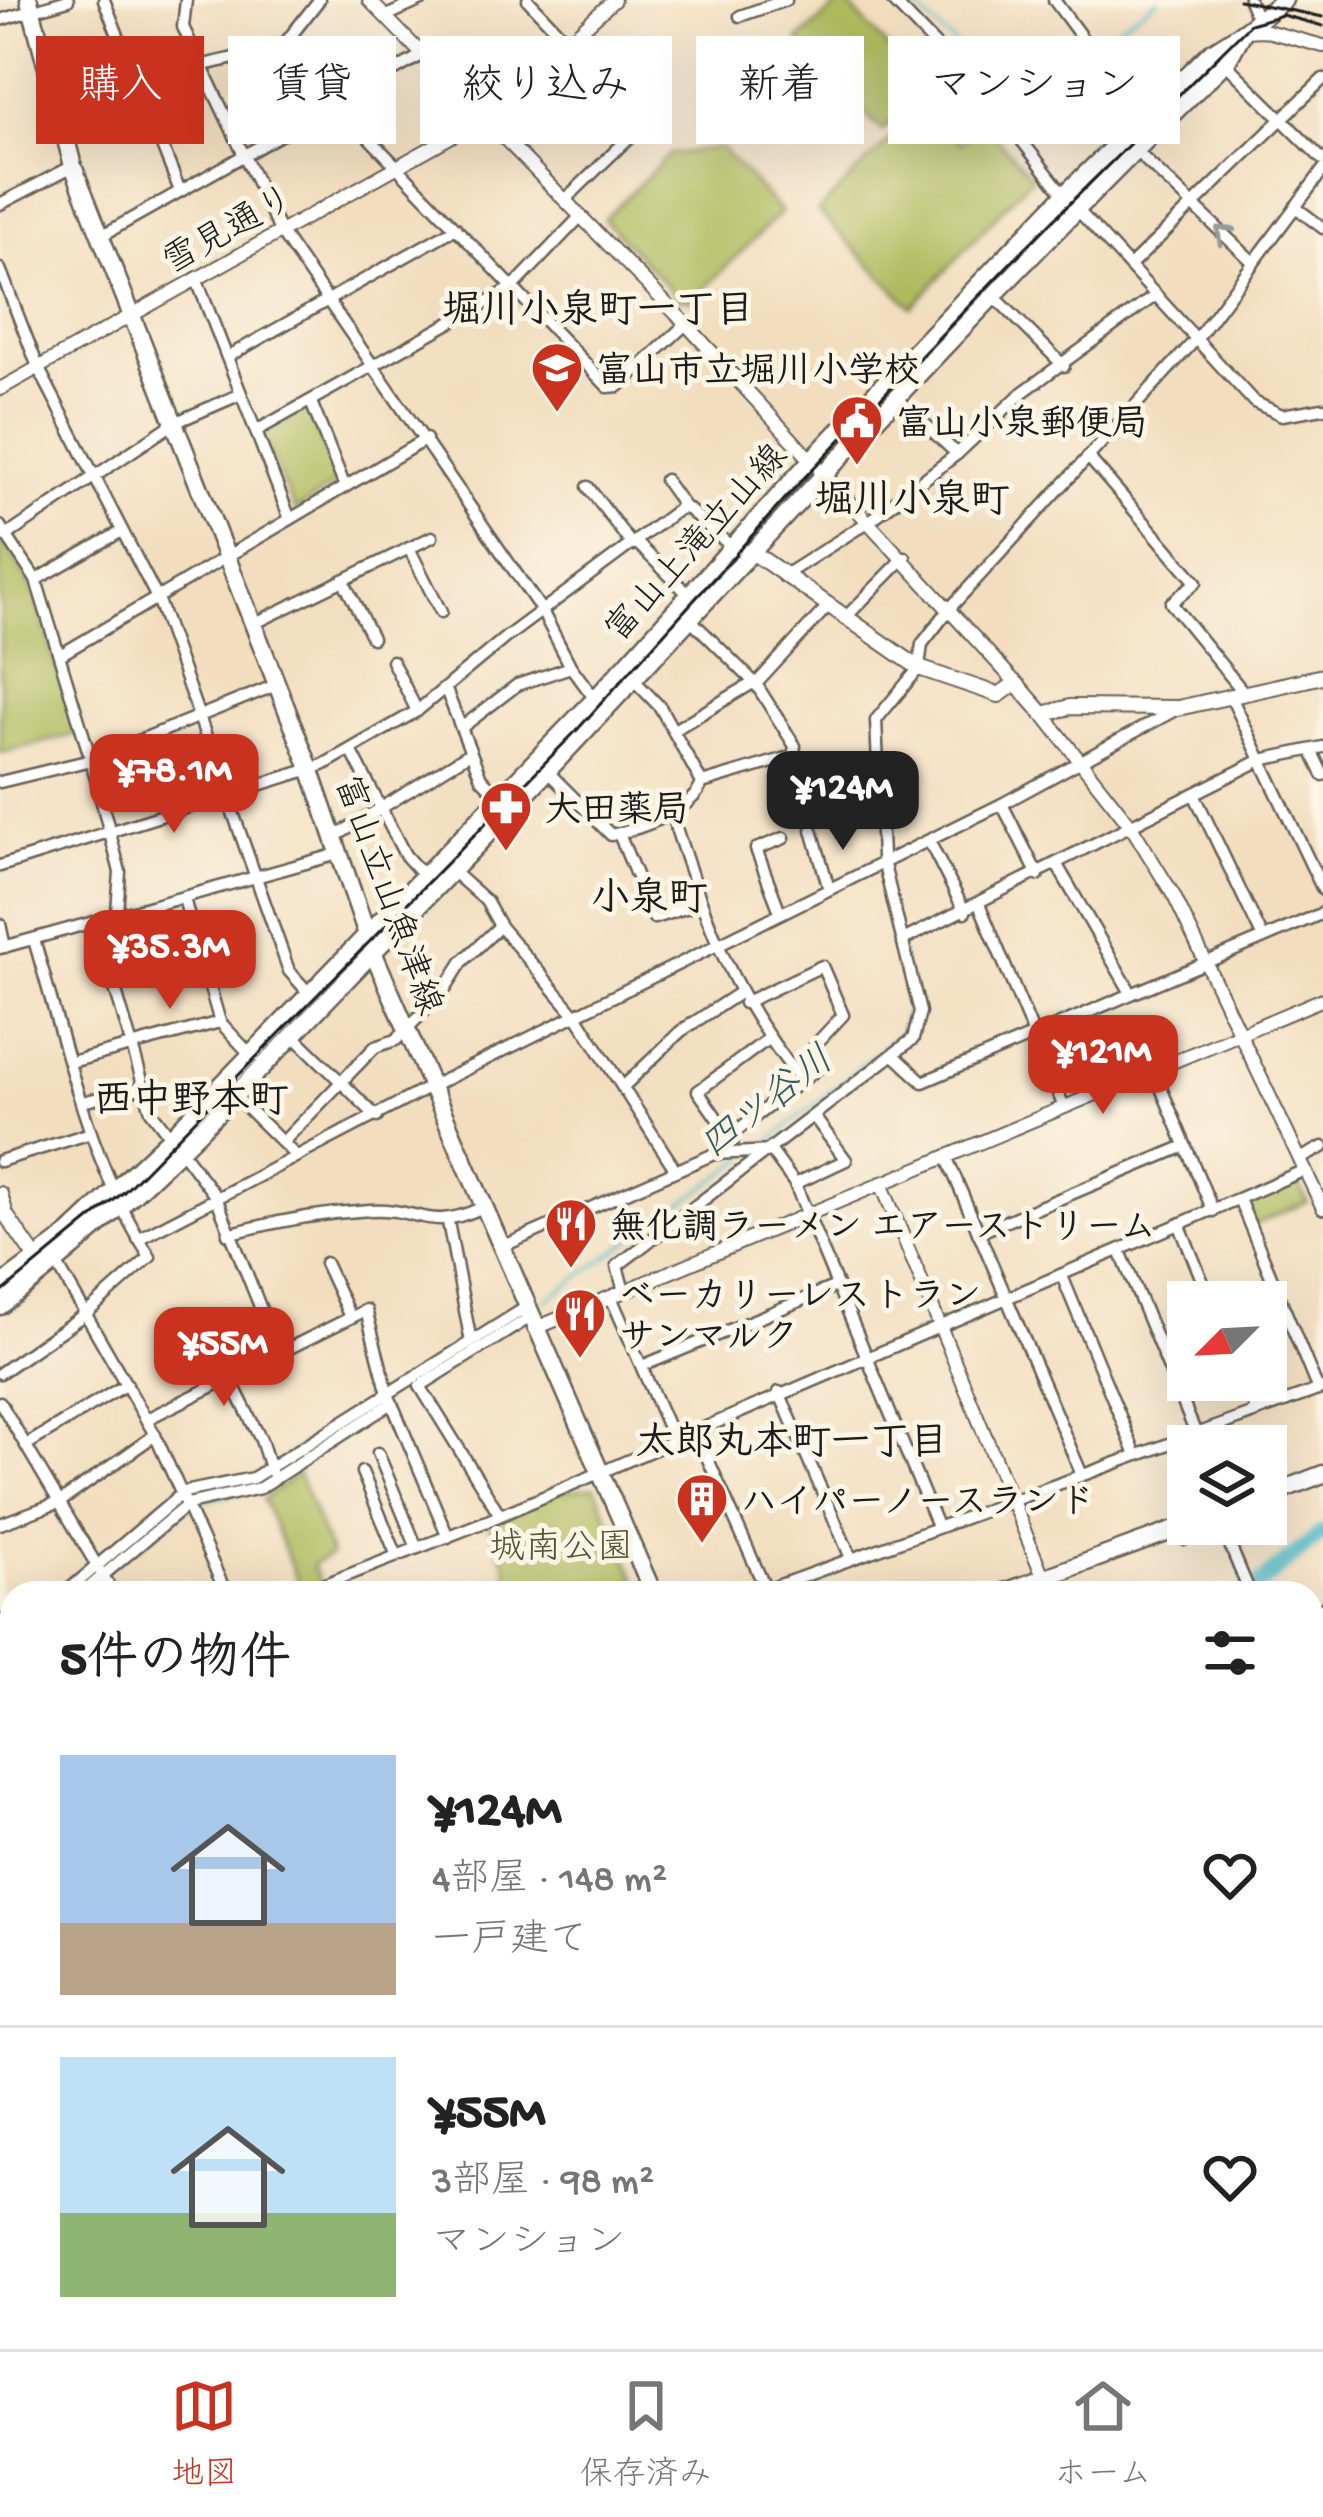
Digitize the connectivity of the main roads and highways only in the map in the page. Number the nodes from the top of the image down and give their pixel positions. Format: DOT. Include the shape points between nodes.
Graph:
graph roads {
  1 [pos="1284,0"];
  2 [pos="31,5"];
  3 [pos="1251,26"];
  4 [pos="1070,201"];
  5 [pos="819,465"];
  6 [pos="742,551"];
  7 [pos="1323,676"];
  8 [pos="366,933"];
  9 [pos="374,952"];
  10 [pos="176,1142"];
  11 [pos="0,1194"];
  12 [pos="119,1200"];
  13 [pos="37,1260"];
  14 [pos="0,1286"];
  15 [pos="0,1306"];
  16 [pos="1323,1474"];
  17 [pos="1323,1487"];
  18 [pos="1287,1488"];
  19 [pos="1287,1500"];
  20 [pos="1167,1534"];
  21 [pos="1167,1543"];
  22 [pos="648,1581"];
  23 [pos="1060,1581"];
  24 [pos="1063,1581"];
  1 -- 3 [label="main road"];
  2 -- 8 [label="main road, 富山立山魚津線" via="74,166 311,771"];
  3 -- 4 [label="main road, 富山上滝立山線" via="1211,52"];
  3 -- 4 [label="main road, 富山上滝立山線" via="1136,151"];
  4 -- 5 [label="main road, 富山上滝立山線"];
  4 -- 5 [label="main road, 富山上滝立山線" via="993,295"];
  5 -- 6 [label="main road, 富山上滝立山線"];
  6 -- 7 [label="main road" via="919,668 999,695 1016,683 1043,714 1070,706 1178,708"];
  6 -- 8 [label="main road, 富山上滝立山線"];
  6 -- 9 [label="main road, 富山上滝立山線" via="690,619"];
  8 -- 9 [label="main road, 富山立山魚津線"];
  8 -- 10 [label="main road, 富山上滝立山線"];
  9 -- 10 [label="main road, 富山上滝立山線"];
  9 -- 22 [label="main road, 富山立山魚津線"];
  10 -- 12 [label="main road, 富山上滝立山線"];
  11 -- 13 [label="main road"];
  12 -- 13 [label="main road, 富山上滝立山線"];
  12 -- 15 [label="main road, 富山上滝立山線" via="57,1264"];
  13 -- 14 [label="main road, 富山上滝立山線"];
  16 -- 18 [label="main road"];
  17 -- 19 [label="main road"];
  20 -- 23 [label="main road"];
  21 -- 24 [label="main road"];
}
